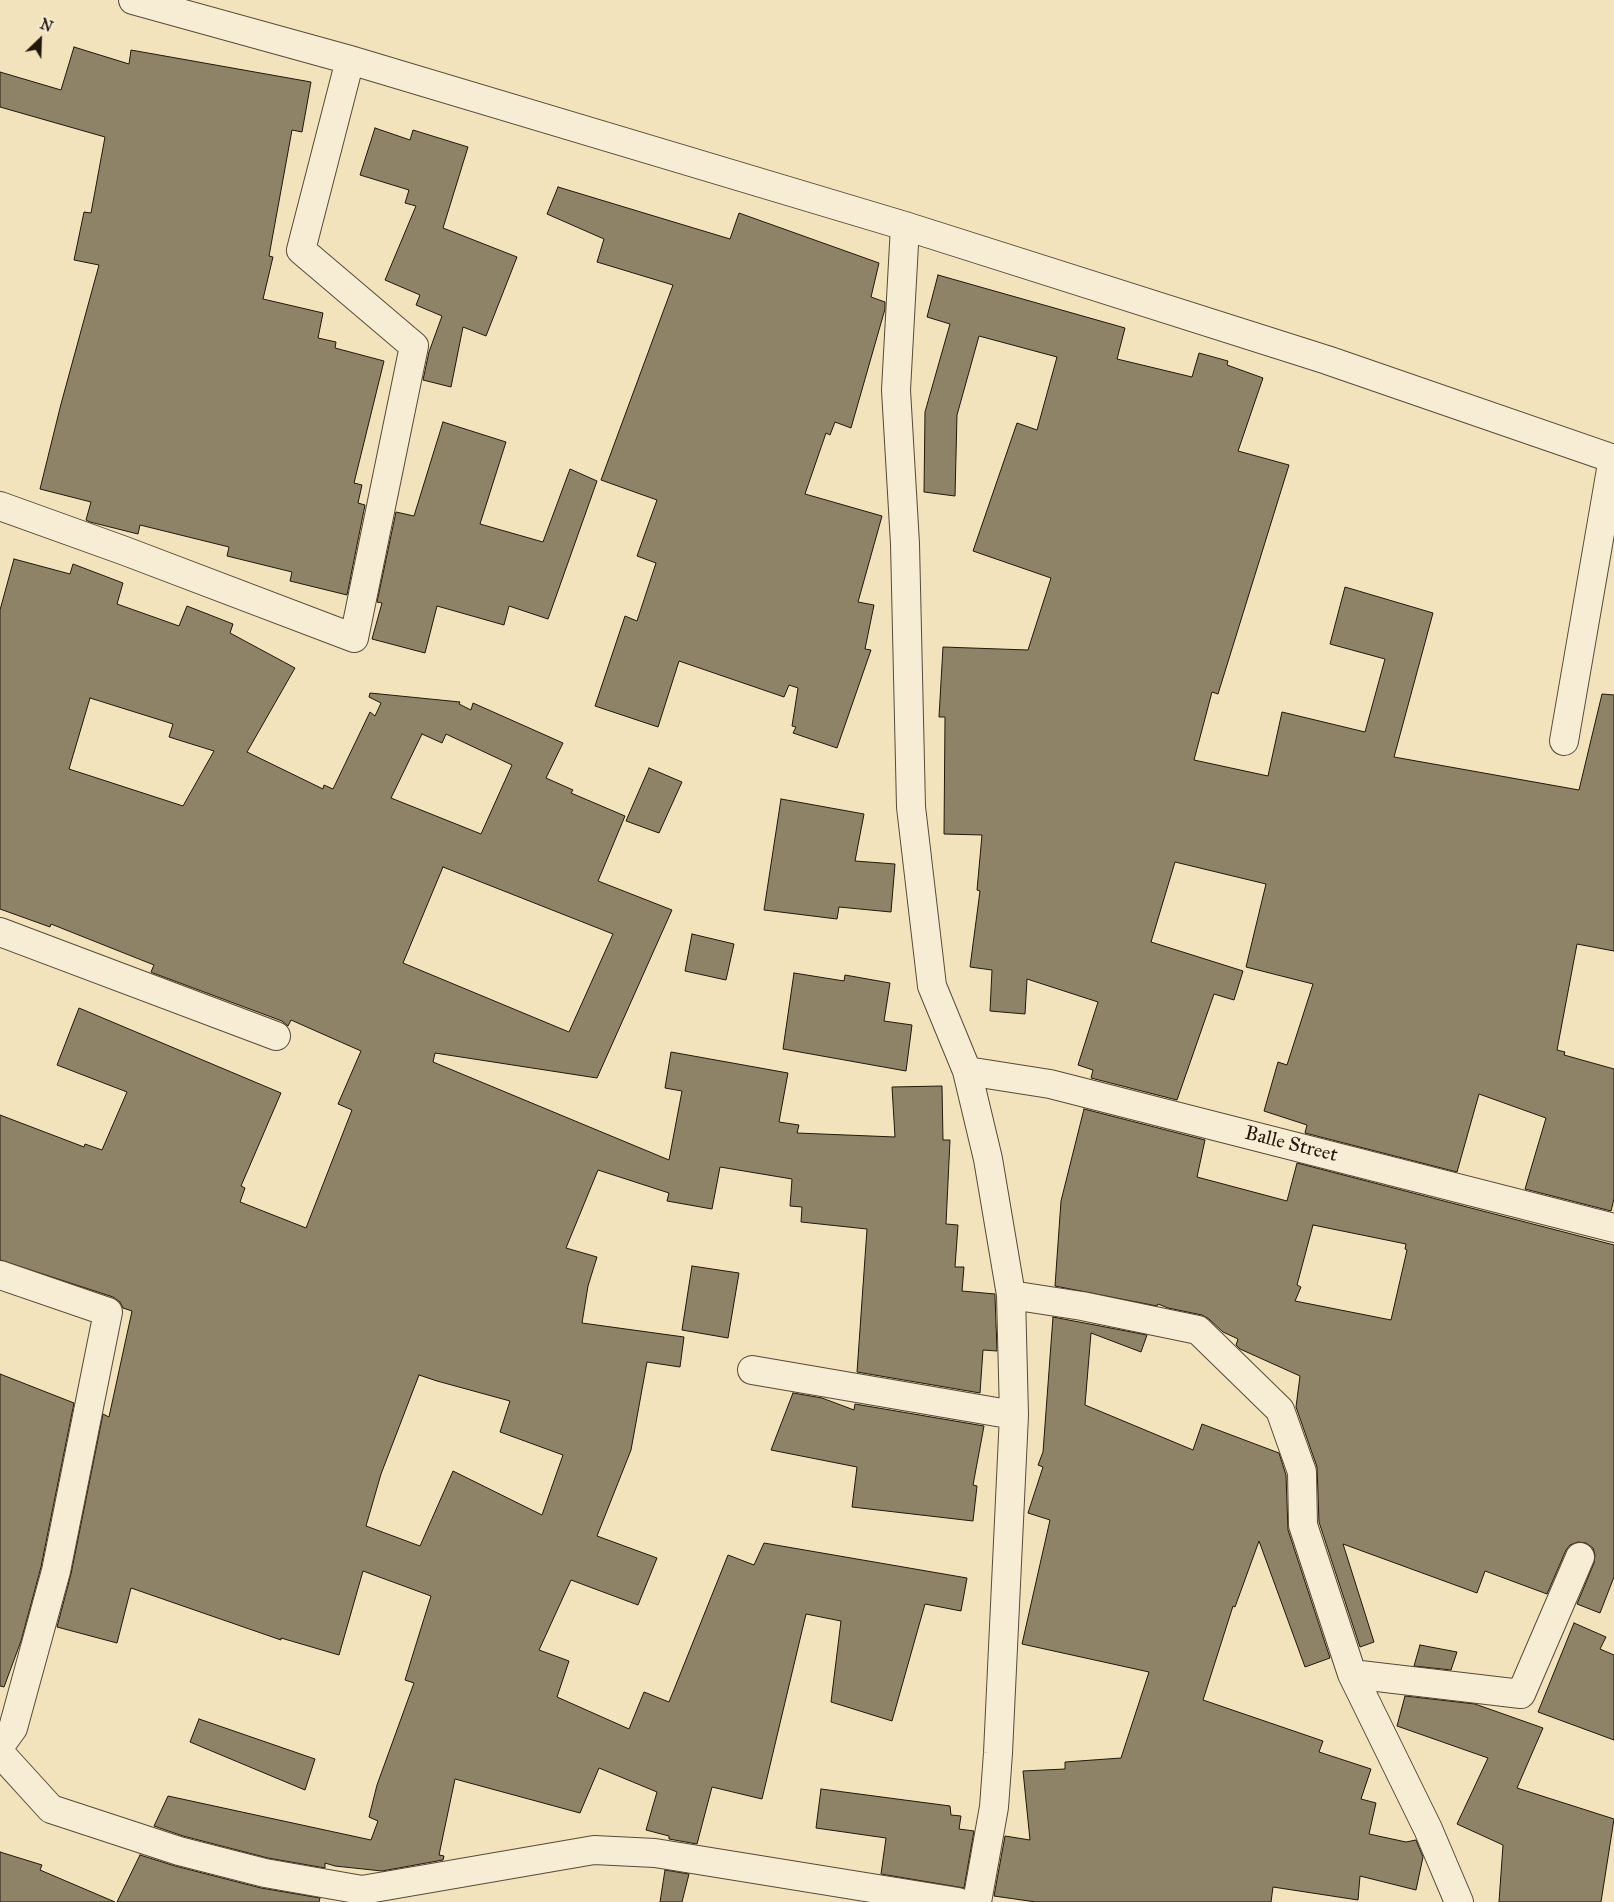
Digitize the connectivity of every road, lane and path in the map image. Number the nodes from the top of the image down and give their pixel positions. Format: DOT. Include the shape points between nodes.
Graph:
graph roads {
  1 [pos="133,0"];
  2 [pos="350,60"];
  3 [pos="905,226"];
  4 [pos="1613,458"];
  5 [pos="0,506"];
  6 [pos="1564,742"];
  7 [pos="0,932"];
  8 [pos="276,1036"];
  9 [pos="967,1071"];
  10 [pos="1614,1228"];
  11 [pos="0,1275"];
  12 [pos="1012,1295"];
  13 [pos="752,1370"];
  14 [pos="1014,1415"];
  15 [pos="1580,1557"];
  16 [pos="1352,1674"];
  17 [pos="0,1746"];
  18 [pos="0,1753"];
  19 [pos="958,1902"];
  20 [pos="977,1902"];
  21 [pos="1459,1902"];
  1 -- 2 [label="street"];
  2 -- 3 [label="street"];
  2 -- 5 [label="street" via="301,250 414,346 354,638"];
  3 -- 4 [label="street" via="1328,360"];
  3 -- 9 [label="street" via="896,390 905,544 911,807 932,986"];
  4 -- 6 [label="street"];
  7 -- 8 [label="street"];
  9 -- 10 [label="street, Balle Street" via="1050,1084"];
  9 -- 12 [label="street" via="988,1159"];
  11 -- 17 [label="street" via="108,1312 56,1571 13,1728"];
  12 -- 14 [label="street"];
  12 -- 16 [label="street" via="1198,1330 1280,1410 1302,1472 1303,1525"];
  13 -- 14 [label="street"];
  14 -- 20 [label="street" via="994,1807"];
  15 -- 16 [label="street" via="1521,1694"];
  16 -- 21 [label="street" via="1428,1828"];
  18 -- 19 [label="street" via="51,1810 179,1851 265,1873 362,1890 594,1850 655,1852"];
}
